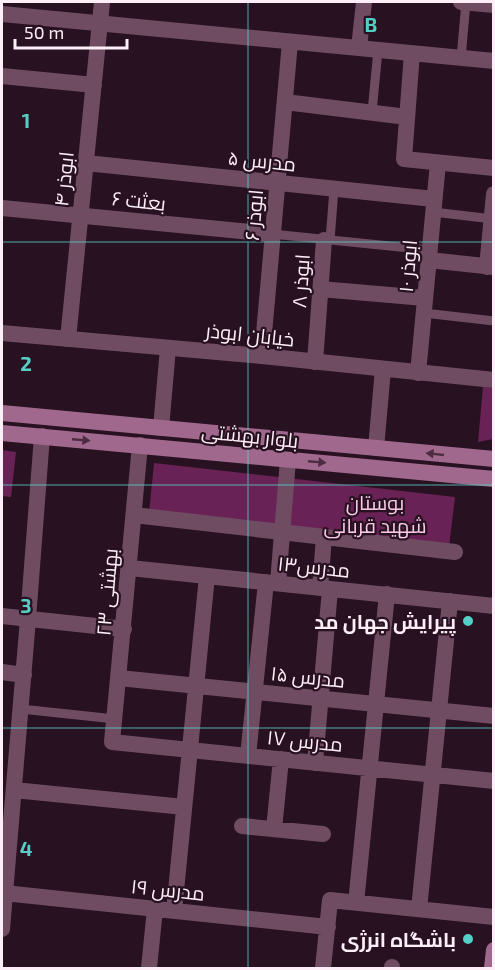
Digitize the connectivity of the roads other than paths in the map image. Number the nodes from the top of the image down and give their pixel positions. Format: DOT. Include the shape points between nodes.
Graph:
graph roads {
  1 [pos="102,2"];
  2 [pos="364,2"];
  3 [pos="460,2"];
  4 [pos="466,2"];
  5 [pos="494,5"];
  6 [pos="2,14"];
  7 [pos="100,24"];
  8 [pos="290,42"];
  9 [pos="359,48"];
  10 [pos="378,50"];
  11 [pos="412,53"];
  12 [pos="461,58"];
  13 [pos="494,61"];
  14 [pos="2,76"];
  15 [pos="94,85"];
  16 [pos="285,102"];
  17 [pos="372,112"];
  18 [pos="407,117"];
  19 [pos="86,163"];
  20 [pos="438,163"];
  21 [pos="494,168"];
  22 [pos="277,183"];
  23 [pos="334,189"];
  24 [pos="494,194"];
  25 [pos="434,206"];
  26 [pos="2,208"];
  27 [pos="81,215"];
  28 [pos="492,219"];
  29 [pos="272,234"];
  30 [pos="327,240"];
  31 [pos="429,255"];
  32 [pos="490,267"];
  33 [pos="320,290"];
  34 [pos="424,306"];
  35 [pos="494,321"];
  36 [pos="2,333"];
  37 [pos="68,339"];
  38 [pos="168,348"];
  39 [pos="261,356"];
  40 [pos="315,362"];
  41 [pos="382,369"];
  42 [pos="418,373"];
  43 [pos="494,380"];
  44 [pos="2,413"];
  45 [pos="161,428"];
  46 [pos="2,433"];
  47 [pos="42,436"];
  48 [pos="140,446"];
  49 [pos="376,448"];
  50 [pos="467,457"];
  51 [pos="494,459"];
  52 [pos="288,460"];
  53 [pos="466,477"];
  54 [pos="494,479"];
  55 [pos="134,515"];
  56 [pos="282,532"];
  57 [pos="324,537"];
  58 [pos="455,552"];
  59 [pos="130,568"];
  60 [pos="207,576"];
  61 [pos="272,583"];
  62 [pos="325,588"];
  63 [pos="387,594"];
  64 [pos="450,601"];
  65 [pos="494,606"];
  66 [pos="2,616"];
  67 [pos="28,619"];
  68 [pos="124,629"];
  69 [pos="2,672"];
  70 [pos="24,675"];
  71 [pos="119,678"];
  72 [pos="196,686"];
  73 [pos="255,692"];
  74 [pos="320,699"];
  75 [pos="376,704"];
  76 [pos="21,709"];
  77 [pos="439,711"];
  78 [pos="494,716"];
  79 [pos="115,719"];
  80 [pos="112,742"];
  81 [pos="190,750"];
  82 [pos="248,756"];
  83 [pos="281,759"];
  84 [pos="315,763"];
  85 [pos="369,768"];
  86 [pos="8,769"];
  87 [pos="432,775"];
  88 [pos="494,781"];
  89 [pos="14,790"];
  90 [pos="184,807"];
  91 [pos="242,826"];
  92 [pos="274,829"];
  93 [pos="323,834"];
  94 [pos="4,893"];
  95 [pos="356,903"];
  96 [pos="155,909"];
  97 [pos="419,909"];
  98 [pos="174,911"];
  99 [pos="494,917"];
  100 [pos="328,927"];
  101 [pos="2,929"];
  102 [pos="494,950"];
  103 [pos="149,969"];
  104 [pos="323,969"];
  105 [pos="492,969"];
  1 -- 7 [label="street, ابوذر ۴"];
  2 -- 9 [label="street"];
  3 -- 4 [label="street"];
  4 -- 5 [label="street"];
  4 -- 12 [label="lane"];
  6 -- 7 [label="street"];
  7 -- 8 [label="street"];
  7 -- 15 [label="street, ابوذر ۴"];
  8 -- 9 [label="street"];
  8 -- 16 [label="street, ابوذر ۶"];
  9 -- 10 [label="street"];
  10 -- 11 [label="street"];
  10 -- 17 [label="lane"];
  11 -- 12 [label="street"];
  11 -- 18 [label="street"];
  12 -- 13 [label="street"];
  14 -- 15 [label="street"];
  15 -- 19 [label="street, ابوذر ۴"];
  16 -- 17 [label="street"];
  16 -- 22 [label="street, ابوذر ۶"];
  17 -- 18 [label="street"];
  18 -- 20 [label="street" via="404,159"];
  19 -- 22 [label="street, مدرس ۵"];
  19 -- 27 [label="street, ابوذر ۴"];
  20 -- 21 [label="street"];
  20 -- 25 [label="street, ابوذر ۱۰"];
  22 -- 23 [label="street, مدرس ۵"];
  22 -- 29 [label="street, ابوذر ۶"];
  23 -- 25 [label="street, مدرس ۵"];
  23 -- 30 [label="lane"];
  24 -- 28 [label="street"];
  25 -- 28 [label="lane"];
  25 -- 31 [label="street, ابوذر ۱۰"];
  26 -- 27 [label="street, بعثت ۶"];
  27 -- 29 [label="street, بعثت ۶"];
  27 -- 37 [label="street, ابوذر ۴"];
  28 -- 32 [label="street"];
  29 -- 30 [label="lane"];
  29 -- 39 [label="street, ابوذر ۶"];
  30 -- 31 [label="lane"];
  30 -- 33 [label="street, ابوذر ۸"];
  31 -- 32 [label="street"];
  31 -- 34 [label="street, ابوذر ۱۰"];
  33 -- 34 [label="street"];
  33 -- 40 [label="street, ابوذر ۸"];
  34 -- 35 [label="lane"];
  34 -- 42 [label="street, ابوذر ۱۰"];
  36 -- 37 [label="street, خیابان ابوذر"];
  37 -- 38 [label="street, خیابان ابوذر"];
  38 -- 39 [label="street, خیابان ابوذر"];
  38 -- 45 [label="street"];
  39 -- 40 [label="street, خیابان ابوذر"];
  40 -- 41 [label="street, خیابان ابوذر"];
  41 -- 42 [label="street, خیابان ابوذر"];
  41 -- 49 [label="street"];
  42 -- 43 [label="street, خیابان ابوذر"];
  44 -- 45 [label="main road, بلوار بهشتی"];
  45 -- 49 [label="main road, بلوار بهشتی"];
  46 -- 47 [label="main road, بلوار بهشتی"];
  47 -- 48 [label="main road, بلوار بهشتی, one-way"];
  47 -- 67 [label="street"];
  48 -- 52 [label="main road, بلوار بهشتی"];
  48 -- 55 [label="street, بهشتی ۲۳"];
  50 -- 49 [label="main road, بلوار بهشتی, one-way"];
  50 -- 51 [label="main road, بلوار بهشتی"];
  50 -- 53 [label="main road"];
  52 -- 53 [label="main road, بلوار بهشتی, one-way"];
  52 -- 56 [label="street"];
  53 -- 54 [label="main road, بلوار بهشتی"];
  55 -- 56 [label="street"];
  55 -- 59 [label="street, بهشتی ۲۳"];
  56 -- 57 [label="street"];
  56 -- 61 [label="street"];
  57 -- 58 [label="street"];
  57 -- 62 [label="street"];
  59 -- 60 [label="street, مدرس۱۳"];
  59 -- 68 [label="street, بهشتی ۲۳"];
  60 -- 61 [label="street, مدرس۱۳"];
  60 -- 72 [label="street"];
  61 -- 62 [label="street, مدرس۱۳"];
  61 -- 73 [label="street"];
  62 -- 63 [label="street, مدرس۱۳"];
  62 -- 74 [label="street"];
  63 -- 64 [label="street, مدرس۱۳"];
  63 -- 75 [label="street"];
  64 -- 65 [label="street, مدرس۱۳"];
  64 -- 77 [label="street"];
  66 -- 67 [label="street"];
  67 -- 68 [label="street"];
  67 -- 70 [label="street"];
  68 -- 71 [label="street, بهشتی ۲۳"];
  69 -- 70 [label="street"];
  70 -- 76 [label="street"];
  71 -- 72 [label="street, مدرس ۱۵"];
  71 -- 79 [label="street, بهشتی ۲۳"];
  72 -- 73 [label="street, مدرس ۱۵"];
  72 -- 81 [label="street"];
  73 -- 74 [label="street, مدرس ۱۵"];
  73 -- 82 [label="street"];
  74 -- 75 [label="street, مدرس ۱۵"];
  74 -- 84 [label="street"];
  75 -- 77 [label="street, مدرس ۱۵"];
  75 -- 85 [label="street"];
  76 -- 79 [label="lane"];
  76 -- 86 [label="street"];
  77 -- 78 [label="street, مدرس ۱۵"];
  77 -- 87 [label="street"];
  79 -- 80 [label="street, بهشتی ۲۳"];
  80 -- 81 [label="street, مدرس ۱۷"];
  81 -- 82 [label="street, مدرس ۱۷"];
  81 -- 90 [label="street"];
  82 -- 83 [label="street, مدرس ۱۷"];
  83 -- 84 [label="street, مدرس ۱۷"];
  83 -- 92 [label="street"];
  84 -- 85 [label="street, مدرس ۱۷"];
  85 -- 87 [label="street, مدرس ۱۷"];
  85 -- 95 [label="street"];
  86 -- 89 [label="street"];
  87 -- 88 [label="street, مدرس ۱۷"];
  87 -- 97 [label="street"];
  89 -- 90 [label="street"];
  89 -- 94 [label="street"];
  90 -- 98 [label="street"];
  91 -- 92 [label="street"];
  92 -- 93 [label="street"];
  94 -- 96 [label="street, مدرس ۱۹"];
  94 -- 101 [label="street"];
  95 -- 97 [label="street"];
  95 -- 100 [label="street" via="330,900"];
  96 -- 98 [label="street, مدرس ۱۹"];
  96 -- 103 [label="street"];
  97 -- 99 [label="street"];
  98 -- 100 [label="street, مدرس ۱۹"];
  100 -- 104 [label="street"];
  102 -- 105 [label="main road"];
}
